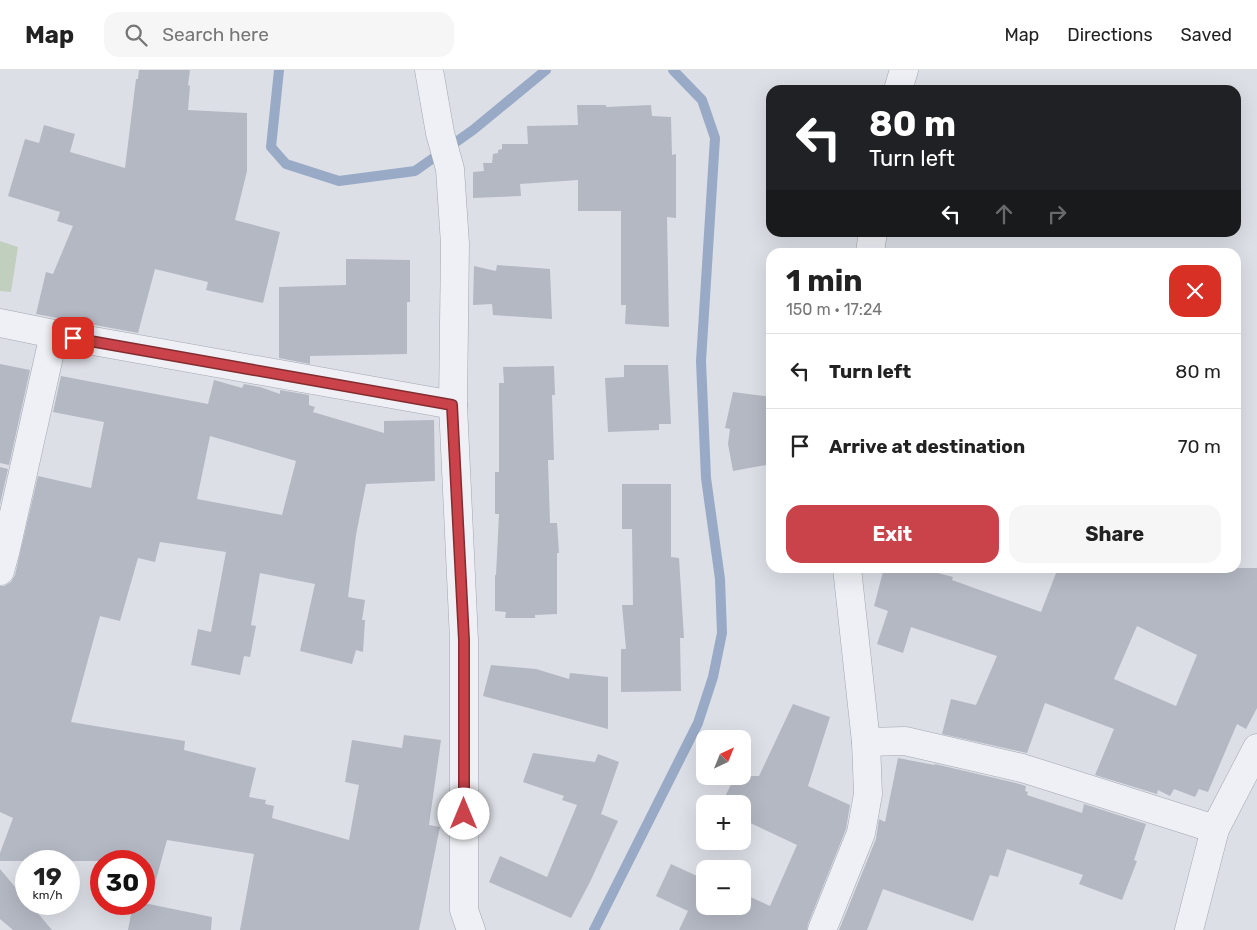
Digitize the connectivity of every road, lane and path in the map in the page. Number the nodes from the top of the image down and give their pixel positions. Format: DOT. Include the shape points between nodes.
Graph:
graph roads {
  1 [pos="429,70"];
  2 [pos="904,70"];
  3 [pos="900,85"];
  4 [pos="0,323"];
  5 [pos="54,334"];
  6 [pos="452,405"];
  7 [pos="0,571"];
  8 [pos="848,573"];
  9 [pos="866,742"];
  10 [pos="1257,748"];
  11 [pos="1215,829"];
  12 [pos="471,930"];
  13 [pos="822,930"];
  14 [pos="1189,930"];
  1 -- 6 [label="street" via="450,168 455,244"];
  2 -- 3 [label="street"];
  4 -- 5 [label="street"];
  5 -- 6 [label="street"];
  5 -- 7 [label="street"];
  6 -- 12 [label="street" via="464,640 464,910"];
  8 -- 9 [label="street"];
  9 -- 11 [label="street" via="905,741 1022,768"];
  9 -- 13 [label="street" via="868,794 860,833"];
  10 -- 11 [label="street"];
  11 -- 14 [label="street"];
}
